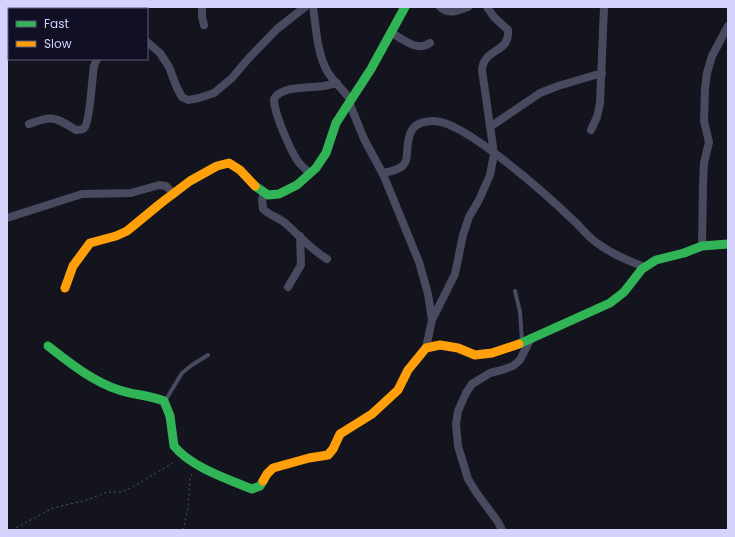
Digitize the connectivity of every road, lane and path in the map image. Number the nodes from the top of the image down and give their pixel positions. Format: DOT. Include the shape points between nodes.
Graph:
graph roads {
  1 [pos="202,7"];
  2 [pos="305,7"];
  3 [pos="313,7"];
  4 [pos="405,7"];
  5 [pos="440,7"];
  6 [pos="468,7"];
  7 [pos="488,7"];
  8 [pos="604,7"];
  9 [pos="204,24"];
  10 [pos="728,26"];
  11 [pos="392,33"];
  12 [pos="148,43"];
  13 [pos="430,43"];
  14 [pos="97,60"];
  15 [pos="602,73"];
  16 [pos="337,83"];
  17 [pos="350,101"];
  18 [pos="29,124"];
  19 [pos="490,127"];
  20 [pos="590,130"];
  21 [pos="494,154"];
  22 [pos="382,173"];
  23 [pos="310,174"];
  24 [pos="174,194"];
  25 [pos="264,194"];
  26 [pos="7,218"];
  27 [pos="300,236"];
  28 [pos="728,244"];
  29 [pos="702,246"];
  30 [pos="327,258"];
  31 [pos="646,267"];
  32 [pos="288,287"];
  33 [pos="65,288"];
  34 [pos="515,291"];
  35 [pos="432,320"];
  36 [pos="531,338"];
  37 [pos="522,342"];
  38 [pos="48,346"];
  39 [pos="426,348"];
  40 [pos="208,355"];
  41 [pos="164,401"];
  42 [pos="189,458"];
  43 [pos="197,463"];
  44 [pos="12,530"];
  45 [pos="183,530"];
  46 [pos="502,530"];
  1 -- 9 [label="street"];
  2 -- 12 [label="street" via="277,30 232,78 214,93 199,98 188,100 182,97 160,52"];
  3 -- 16 [label="street" via="324,65"];
  4 -- 11 [label="street"];
  5 -- 6 [label="street" via="446,12 451,12"];
  7 -- 19 [label="street" via="494,17 508,30 505,44 482,62"];
  8 -- 15 [label="street"];
  10 -- 29 [label="street" via="712,56 705,84 704,121 709,142 704,163"];
  11 -- 13 [label="street" via="417,47"];
  11 -- 17 [label="street"];
  14 -- 18 [label="street" via="88,117 83,129 76,130 54,118"];
  15 -- 19 [label="street" via="540,93"];
  15 -- 20 [label="street" via="600,103 597,117"];
  16 -- 17 [label="street"];
  16 -- 23 [label="street" via="291,89 274,98 274,106 297,161"];
  17 -- 22 [label="street" via="364,138"];
  17 -- 23 [label="street" via="332,130 326,154"];
  19 -- 21 [label="street"];
  21 -- 22 [label="street" via="455,127 434,121 410,130 407,160 400,168"];
  21 -- 31 [label="street" via="545,195 596,242 628,261"];
  21 -- 35 [label="street" via="490,175 462,235 455,274"];
  22 -- 35 [label="street" via="419,262"];
  23 -- 25 [label="street" via="295,187 280,193"];
  24 -- 25 [label="street" via="193,178 227,163 240,170"];
  24 -- 26 [label="street" via="166,186 159,185 131,193 82,194"];
  24 -- 33 [label="street" via="127,231 90,243 73,266"];
  25 -- 27 [label="street" via="263,209 276,216"];
  27 -- 30 [label="street" via="314,250"];
  27 -- 32 [label="street" via="301,265"];
  28 -- 29 [label="street"];
  29 -- 31 [label="street" via="656,260"];
  31 -- 36 [label="street" via="624,292 610,303"];
  34 -- 37 [label="lane" via="520,312"];
  35 -- 39 [label="street"];
  36 -- 37 [label="street"];
  36 -- 46 [label="street" via="520,360 513,366 490,373 472,384 458,411 456,424 458,446 468,479"];
  37 -- 39 [label="street" via="475,356 450,346"];
  38 -- 41 [label="street" via="94,380 113,388"];
  39 -- 43 [label="street" via="408,370 398,390 372,414 340,434 330,453 325,457 310,458 271,469 260,486 252,490"];
  40 -- 41 [label="lane" via="182,373"];
  41 -- 42 [label="street" via="170,416 174,446"];
  42 -- 43 [label="street"];
  42 -- 44 [label="path" via="165,466 122,492 107,492 53,508"];
  43 -- 45 [label="path" via="190,479"];
}
